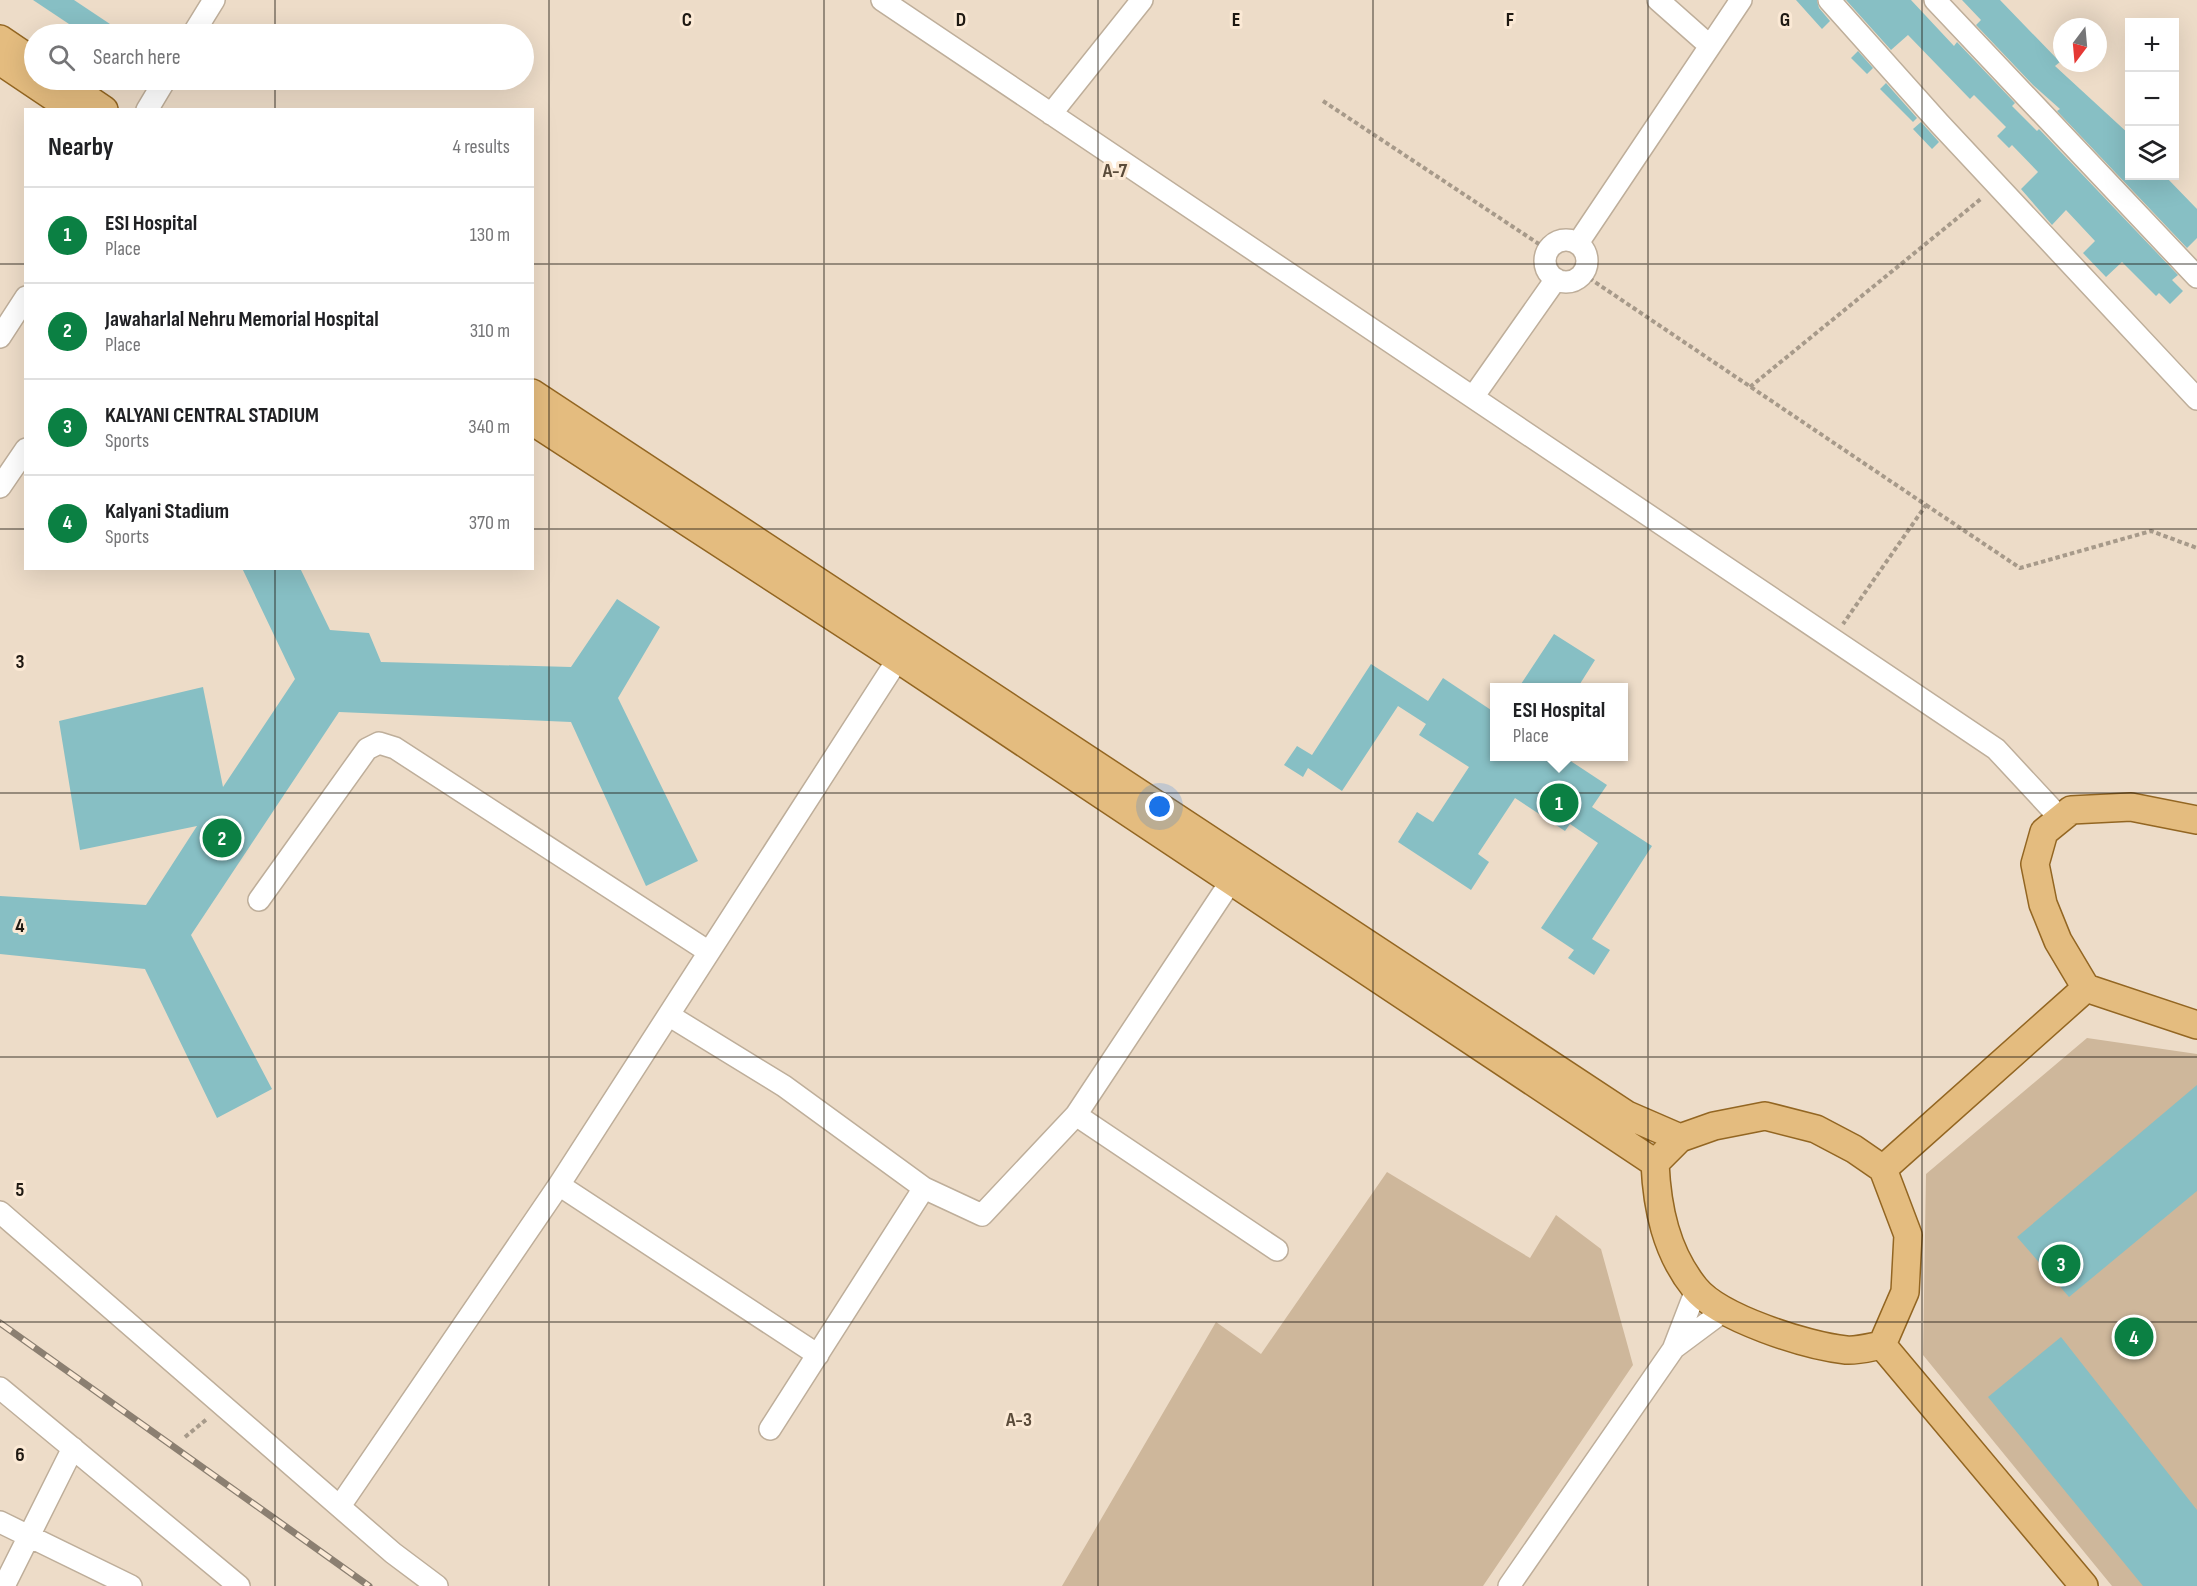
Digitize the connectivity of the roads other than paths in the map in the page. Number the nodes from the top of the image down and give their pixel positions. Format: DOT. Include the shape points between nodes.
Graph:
graph roads {
  1 [pos="214,0"];
  2 [pos="882,0"];
  3 [pos="1142,0"];
  4 [pos="1658,0"];
  5 [pos="1741,0"];
  6 [pos="1829,0"];
  7 [pos="1935,0"];
  8 [pos="199,24"];
  9 [pos="0,39"];
  10 [pos="1710,46"];
  11 [pos="24,55"];
  12 [pos="0,61"];
  13 [pos="24,77"];
  14 [pos="43,90"];
  15 [pos="75,90"];
  16 [pos="159,90"];
  17 [pos="70,108"];
  18 [pos="101,108"];
  19 [pos="148,108"];
  20 [pos="1051,114"];
  21 [pos="1578,243"];
  22 [pos="2197,277"];
  23 [pos="1556,279"];
  24 [pos="24,300"];
  25 [pos="0,337"];
  26 [pos="534,394"];
  27 [pos="1473,397"];
  28 [pos="2197,399"];
  29 [pos="534,422"];
  30 [pos="24,451"];
  31 [pos="0,487"];
  32 [pos="898,659"];
  33 [pos="2061,819"];
  34 [pos="2197,820"];
  35 [pos="1238,871"];
  36 [pos="259,900"];
  37 [pos="709,952"];
  38 [pos="2086,988"];
  39 [pos="670,1016"];
  40 [pos="2197,1025"];
  41 [pos="1076,1115"];
  42 [pos="1680,1138"];
  43 [pos="1655,1163"];
  44 [pos="1883,1169"];
  45 [pos="559,1185"];
  46 [pos="924,1188"];
  47 [pos="0,1212"];
  48 [pos="1277,1250"];
  49 [pos="1696,1290"];
  50 [pos="1725,1310"];
  51 [pos="1882,1345"];
  52 [pos="1674,1348"];
  53 [pos="818,1355"];
  54 [pos="0,1388"];
  55 [pos="770,1429"];
  56 [pos="73,1448"];
  57 [pos="340,1506"];
  58 [pos="0,1522"];
  59 [pos="29,1536"];
  60 [pos="4,1586"];
  61 [pos="132,1586"];
  62 [pos="239,1586"];
  63 [pos="437,1586"];
  64 [pos="1509,1586"];
  65 [pos="2084,1586"];
  1 -- 8 [label="street"];
  2 -- 20 [label="street"];
  3 -- 20 [label="street"];
  4 -- 10 [label="street"];
  5 -- 10 [label="street"];
  6 -- 28 [label="street"];
  7 -- 22 [label="street"];
  9 -- 11 [label="main road"];
  10 -- 21 [label="street"];
  12 -- 13 [label="main road"];
  14 -- 17 [label="main road"];
  15 -- 18 [label="main road"];
  16 -- 19 [label="street"];
  20 -- 27 [label="street"];
  21 -- 23 [label="street" via="1587,255 1587,268 1572,282"];
  21 -- 23 [label="street" via="1565,240 1551,245 1545,265"];
  23 -- 27 [label="street"];
  24 -- 25 [label="street"];
  26 -- 35 [label="main road"];
  27 -- 33 [label="street" via="1996,749"];
  29 -- 32 [label="main road"];
  30 -- 31 [label="street"];
  32 -- 35 [label="main road"];
  32 -- 37 [label="street"];
  33 -- 34 [label="main road" via="2071,810 2131,807"];
  33 -- 38 [label="main road" via="2044,832 2035,864 2058,940"];
  35 -- 41 [label="street"];
  35 -- 42 [label="main road" via="1627,1115"];
  35 -- 43 [label="main road"];
  36 -- 37 [label="street" via="367,749 379,742 395,748"];
  37 -- 39 [label="street"];
  38 -- 40 [label="main road"];
  38 -- 44 [label="main road"];
  39 -- 45 [label="street"];
  39 -- 46 [label="street" via="784,1086"];
  41 -- 46 [label="street" via="982,1215"];
  41 -- 48 [label="street"];
  42 -- 43 [label="main road"];
  42 -- 44 [label="main road" via="1714,1126 1765,1116 1816,1129"];
  43 -- 49 [label="main road" via="1657,1202 1675,1257"];
  44 -- 51 [label="main road" via="1908,1235 1905,1292"];
  45 -- 53 [label="street"];
  45 -- 57 [label="street"];
  46 -- 53 [label="street"];
  47 -- 57 [label="street"];
  49 -- 50 [label="main road"];
  49 -- 52 [label="street"];
  50 -- 51 [label="main road" via="1786,1336 1837,1348"];
  50 -- 52 [label="street"];
  51 -- 65 [label="main road"];
  52 -- 64 [label="street"];
  53 -- 55 [label="street"];
  54 -- 56 [label="street"];
  56 -- 59 [label="street"];
  56 -- 62 [label="street"];
  57 -- 63 [label="street"];
  58 -- 59 [label="street"];
  59 -- 60 [label="street"];
  59 -- 61 [label="street"];
}
